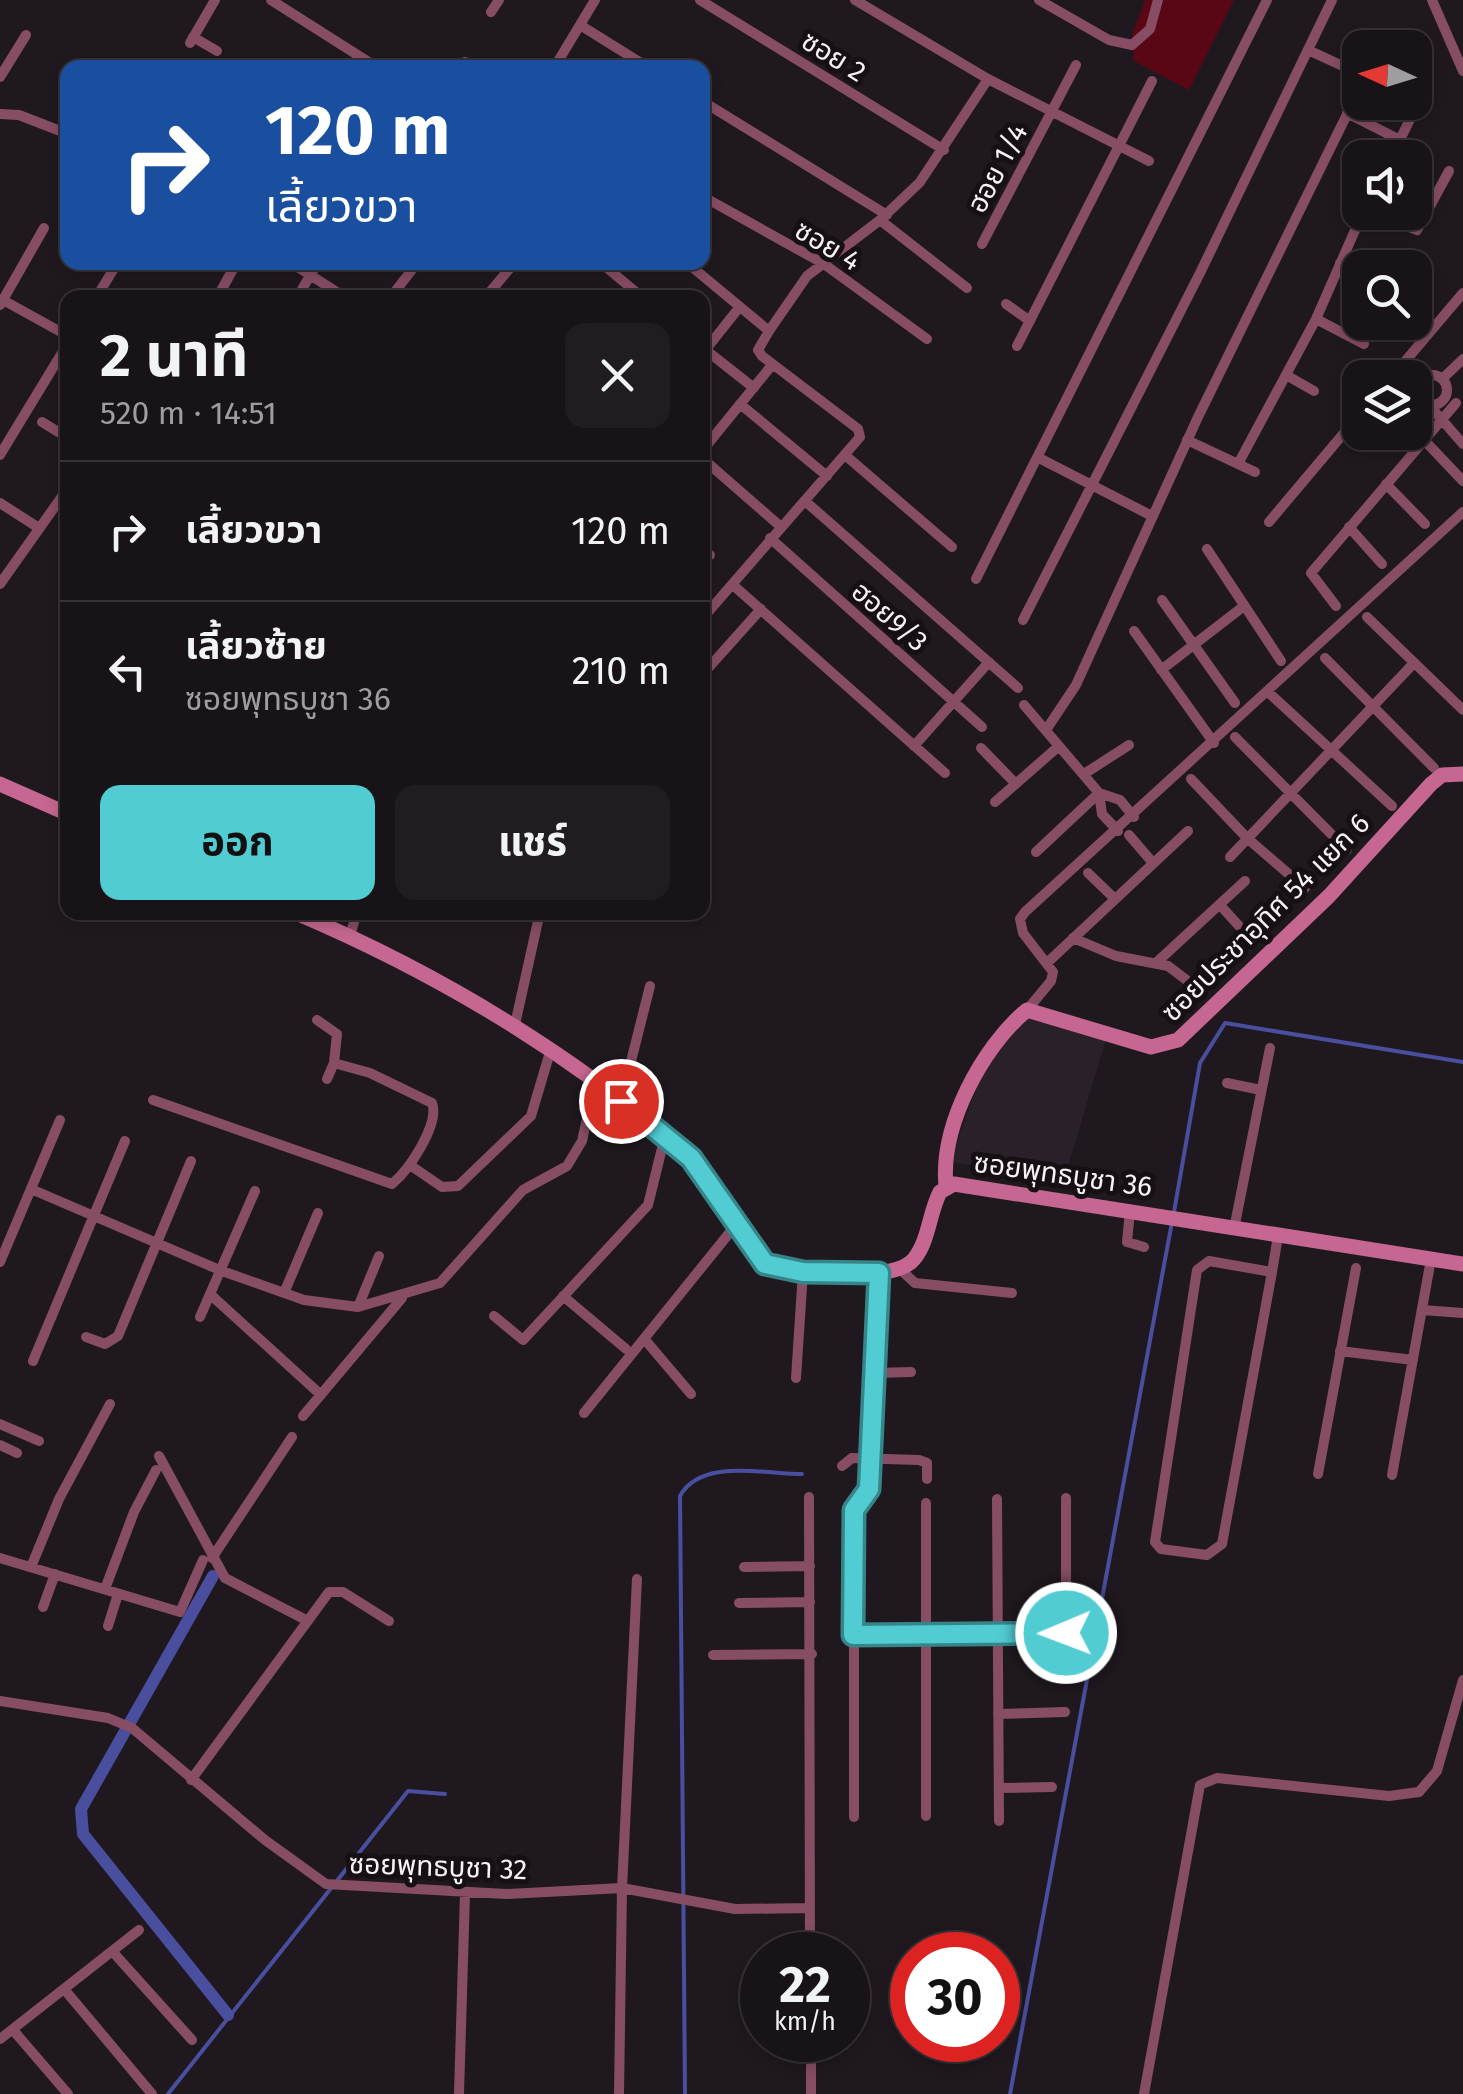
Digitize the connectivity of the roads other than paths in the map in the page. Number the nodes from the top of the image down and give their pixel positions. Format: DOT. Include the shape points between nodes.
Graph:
graph roads {
  1 [pos="215,0"];
  2 [pos="270,0"];
  3 [pos="499,0"];
  4 [pos="594,0"];
  5 [pos="700,0"];
  6 [pos="855,0"];
  7 [pos="1040,0"];
  8 [pos="1158,0"];
  9 [pos="1267,0"];
  10 [pos="1332,0"];
  11 [pos="1432,0"];
  12 [pos="490,12"];
  13 [pos="580,25"];
  14 [pos="26,35"];
  15 [pos="1308,50"];
  16 [pos="217,51"];
  17 [pos="365,60"];
  18 [pos="559,60"];
  19 [pos="635,60"];
  20 [pos="1076,65"];
  21 [pos="1342,66"];
  22 [pos="1463,71"];
  23 [pos="0,77"];
  24 [pos="988,79"];
  25 [pos="1152,81"];
  26 [pos="710,106"];
  27 [pos="1052,112"];
  28 [pos="0,114"];
  29 [pos="1345,120"];
  30 [pos="1360,120"];
  31 [pos="1410,120"];
  32 [pos="60,127"];
  33 [pos="1400,140"];
  34 [pos="1118,146"];
  35 [pos="944,150"];
  36 [pos="1149,161"];
  37 [pos="1450,172"];
  38 [pos="710,200"];
  39 [pos="1432,204"];
  40 [pos="884,217"];
  41 [pos="44,228"];
  42 [pos="1355,230"];
  43 [pos="982,244"];
  44 [pos="1340,263"];
  45 [pos="824,264"];
  46 [pos="303,270"];
  47 [pos="313,270"];
  48 [pos="412,270"];
  49 [pos="508,270"];
  50 [pos="609,270"];
  51 [pos="696,270"];
  52 [pos="310,274"];
  53 [pos="967,288"];
  54 [pos="302,290"];
  55 [pos="334,290"];
  56 [pos="396,290"];
  57 [pos="492,290"];
  58 [pos="633,290"];
  59 [pos="1463,293"];
  60 [pos="2,302"];
  61 [pos="1006,304"];
  62 [pos="738,309"];
  63 [pos="1316,319"];
  64 [pos="1030,321"];
  65 [pos="769,331"];
  66 [pos="60,335"];
  67 [pos="927,338"];
  68 [pos="710,343"];
  69 [pos="1364,344"];
  70 [pos="1017,346"];
  71 [pos="60,354"];
  72 [pos="710,355"];
  73 [pos="1406,360"];
  74 [pos="1463,360"];
  75 [pos="772,365"];
  76 [pos="1286,375"];
  77 [pos="1432,377"];
  78 [pos="1442,379"];
  79 [pos="754,388"];
  80 [pos="1314,391"];
  81 [pos="1447,392"];
  82 [pos="740,404"];
  83 [pos="1432,405"];
  84 [pos="1460,406"];
  85 [pos="1432,409"];
  86 [pos="1442,420"];
  87 [pos="42,422"];
  88 [pos="1432,431"];
  89 [pos="60,433"];
  90 [pos="1342,435"];
  91 [pos="1188,440"];
  92 [pos="710,443"];
  93 [pos="1463,444"];
  94 [pos="1432,448"];
  95 [pos="1415,450"];
  96 [pos="0,456"];
  97 [pos="844,456"];
  98 [pos="1039,458"];
  99 [pos="710,461"];
  100 [pos="1238,464"];
  101 [pos="1256,472"];
  102 [pos="827,476"];
  103 [pos="1463,481"];
  104 [pos="1386,484"];
  105 [pos="1092,486"];
  106 [pos="60,499"];
  107 [pos="805,501"];
  108 [pos="0,504"];
  109 [pos="1463,512"];
  110 [pos="1152,516"];
  111 [pos="1269,522"];
  112 [pos="1425,524"];
  113 [pos="780,526"];
  114 [pos="1349,527"];
  115 [pos="39,528"];
  116 [pos="770,538"];
  117 [pos="952,547"];
  118 [pos="1206,550"];
  119 [pos="1382,564"];
  120 [pos="976,579"];
  121 [pos="0,584"];
  122 [pos="733,585"];
  123 [pos="1162,600"];
  124 [pos="1244,606"];
  125 [pos="1336,606"];
  126 [pos="761,609"];
  127 [pos="710,610"];
  128 [pos="1367,617"];
  129 [pos="1023,620"];
  130 [pos="1134,630"];
  131 [pos="1192,644"];
  132 [pos="1324,658"];
  133 [pos="1281,660"];
  134 [pos="989,662"];
  135 [pos="1413,664"];
  136 [pos="710,666"];
  137 [pos="1161,670"];
  138 [pos="1018,688"];
  139 [pos="1268,692"];
  140 [pos="954,702"];
  141 [pos="1235,703"];
  142 [pos="1024,705"];
  143 [pos="1372,707"];
  144 [pos="1463,710"];
  145 [pos="982,727"];
  146 [pos="1046,730"];
  147 [pos="1235,737"];
  148 [pos="1214,743"];
  149 [pos="1130,745"];
  150 [pos="914,746"];
  151 [pos="1058,746"];
  152 [pos="982,748"];
  153 [pos="1330,750"];
  154 [pos="1434,768"];
  155 [pos="945,774"];
  156 [pos="1084,774"];
  157 [pos="1463,774"];
  158 [pos="1191,779"];
  159 [pos="0,784"];
  160 [pos="1016,784"];
  161 [pos="1099,793"];
  162 [pos="1290,794"];
  163 [pos="995,802"];
  164 [pos="1392,806"];
  165 [pos="60,810"];
  166 [pos="1134,817"];
  167 [pos="1188,831"];
  168 [pos="1124,833"];
  169 [pos="1248,838"];
  170 [pos="1348,850"];
  171 [pos="1036,852"];
  172 [pos="1230,857"];
  173 [pos="1153,863"];
  174 [pos="1088,873"];
  175 [pos="1246,882"];
  176 [pos="1305,888"];
  177 [pos="1113,897"];
  178 [pos="1220,905"];
  179 [pos="313,920"];
  180 [pos="355,920"];
  181 [pos="538,920"];
  182 [pos="350,936"];
  183 [pos="1248,936"];
  184 [pos="1073,938"];
  185 [pos="1048,962"];
  186 [pos="1157,962"];
  187 [pos="650,986"];
  188 [pos="1201,991"];
  189 [pos="1027,1010"];
  190 [pos="317,1020"];
  191 [pos="514,1029"];
  192 [pos="1270,1048"];
  193 [pos="550,1052"];
  194 [pos="334,1062"];
  195 [pos="326,1079"];
  196 [pos="595,1083"];
  197 [pos="1227,1083"];
  198 [pos="1260,1090"];
  199 [pos="153,1100"];
  200 [pos="621,1101"];
  201 [pos="60,1120"];
  202 [pos="665,1136"];
  203 [pos="126,1141"];
  204 [pos="191,1162"];
  205 [pos="410,1164"];
  206 [pos="946,1186"];
  207 [pos="31,1189"];
  208 [pos="255,1192"];
  209 [pos="1130,1211"];
  210 [pos="318,1213"];
  211 [pos="96,1217"];
  212 [pos="735,1226"];
  213 [pos="1234,1228"];
  214 [pos="1278,1236"];
  215 [pos="157,1245"];
  216 [pos="1144,1247"];
  217 [pos="379,1256"];
  218 [pos="1431,1258"];
  219 [pos="0,1262"];
  220 [pos="1463,1264"];
  221 [pos="1356,1268"];
  222 [pos="900,1270"];
  223 [pos="222,1271"];
  224 [pos="803,1272"];
  225 [pos="1272,1272"];
  226 [pos="879,1273"];
  227 [pos="284,1293"];
  228 [pos="1012,1293"];
  229 [pos="211,1295"];
  230 [pos="563,1296"];
  231 [pos="402,1297"];
  232 [pos="358,1307"];
  233 [pos="1422,1310"];
  234 [pos="1463,1312"];
  235 [pos="494,1316"];
  236 [pos="200,1318"];
  237 [pos="86,1337"];
  238 [pos="646,1341"];
  239 [pos="626,1349"];
  240 [pos="1340,1351"];
  241 [pos="1413,1360"];
  242 [pos="33,1361"];
  243 [pos="911,1372"];
  244 [pos="876,1373"];
  245 [pos="796,1378"];
  246 [pos="691,1394"];
  247 [pos="321,1395"];
  248 [pos="110,1404"];
  249 [pos="584,1412"];
  250 [pos="302,1416"];
  251 [pos="0,1424"];
  252 [pos="292,1437"];
  253 [pos="39,1441"];
  254 [pos="0,1446"];
  255 [pos="17,1453"];
  256 [pos="159,1456"];
  257 [pos="872,1459"];
  258 [pos="842,1466"];
  259 [pos="156,1470"];
  260 [pos="1318,1474"];
  261 [pos="1392,1475"];
  262 [pos="927,1480"];
  263 [pos="809,1497"];
  264 [pos="1066,1498"];
  265 [pos="997,1499"];
  266 [pos="926,1503"];
  267 [pos="0,1558"];
  268 [pos="207,1559"];
  269 [pos="810,1566"];
  270 [pos="31,1567"];
  271 [pos="744,1567"];
  272 [pos="55,1574"];
  273 [pos="637,1579"];
  274 [pos="112,1592"];
  275 [pos="810,1602"];
  276 [pos="740,1603"];
  277 [pos="43,1607"];
  278 [pos="308,1621"];
  279 [pos="389,1621"];
  280 [pos="108,1626"];
  281 [pos="998,1634"];
  282 [pos="853,1635"];
  283 [pos="926,1636"];
  284 [pos="812,1654"];
  285 [pos="713,1655"];
  286 [pos="1463,1680"];
  287 [pos="0,1701"];
  288 [pos="1065,1712"];
  289 [pos="998,1714"];
  290 [pos="191,1780"];
  291 [pos="1052,1787"];
  292 [pos="999,1788"];
  293 [pos="926,1816"];
  294 [pos="854,1817"];
  295 [pos="999,1821"];
  296 [pos="622,1888"];
  297 [pos="465,1893"];
  298 [pos="810,1908"];
  299 [pos="138,1930"];
  300 [pos="810,1932"];
  301 [pos="112,1950"];
  302 [pos="64,1990"];
  303 [pos="14,2030"];
  304 [pos="0,2039"];
  305 [pos="192,2040"];
  306 [pos="811,2062"];
  307 [pos="68,2094"];
  308 [pos="152,2094"];
  309 [pos="459,2094"];
  310 [pos="619,2094"];
  311 [pos="811,2094"];
  312 [pos="1144,2094"];
  1 -- 16 [label="street" via="192,40"];
  2 -- 17 [label="street"];
  3 -- 12 [label="street"];
  4 -- 13 [label="street"];
  5 -- 35 [label="street, ซอย 2"];
  6 -- 24 [label="street"];
  7 -- 8 [label="street" via="1110,40 1132,45 1150,30"];
  9 -- 98 [label="street"];
  10 -- 15 [label="street"];
  11 -- 22 [label="street"];
  13 -- 18 [label="street"];
  13 -- 19 [label="street"];
  14 -- 23 [label="street"];
  15 -- 21 [label="street"];
  15 -- 105 [label="street"];
  20 -- 27 [label="street, ฮอย 1/4"];
  24 -- 27 [label="street"];
  24 -- 35 [label="street"];
  25 -- 34 [label="street"];
  26 -- 40 [label="street"];
  27 -- 34 [label="street"];
  27 -- 43 [label="street, ฮอย 1/4"];
  28 -- 32 [label="street"];
  29 -- 91 [label="street"];
  30 -- 33 [label="street"];
  31 -- 33 [label="street"];
  34 -- 36 [label="street"];
  34 -- 64 [label="street"];
  35 -- 40 [label="street"];
  37 -- 39 [label="street"];
  38 -- 45 [label="street, ซอย 4"];
  40 -- 45 [label="street"];
  40 -- 53 [label="street"];
  41 -- 60 [label="street"];
  42 -- 44 [label="street"];
  44 -- 63 [label="street"];
  45 -- 65 [label="street" via="798,287"];
  45 -- 67 [label="street, ซอย 4"];
  46 -- 52 [label="street"];
  47 -- 52 [label="street"];
  48 -- 56 [label="street"];
  49 -- 57 [label="street"];
  50 -- 58 [label="street"];
  51 -- 62 [label="street"];
  52 -- 54 [label="street"];
  52 -- 55 [label="street"];
  59 -- 73 [label="street"];
  60 -- 66 [label="street"];
  61 -- 64 [label="street"];
  62 -- 65 [label="street"];
  62 -- 68 [label="street"];
  63 -- 69 [label="street"];
  63 -- 76 [label="street"];
  64 -- 70 [label="street"];
  65 -- 75 [label="street" via="758,350"];
  71 -- 96 [label="street"];
  72 -- 79 [label="street"];
  74 -- 78 [label="street"];
  75 -- 79 [label="street"];
  75 -- 97 [label="street" via="858,429 860,437"];
  76 -- 80 [label="street"];
  76 -- 100 [label="street"];
  77 -- 78 [label="street"];
  78 -- 81 [label="street"];
  79 -- 82 [label="street"];
  81 -- 83 [label="street"];
  81 -- 84 [label="street"];
  82 -- 92 [label="street"];
  82 -- 102 [label="street"];
  84 -- 86 [label="street"];
  85 -- 86 [label="street"];
  86 -- 88 [label="street"];
  86 -- 93 [label="street"];
  87 -- 89 [label="street"];
  90 -- 111 [label="street"];
  91 -- 100 [label="street"];
  91 -- 110 [label="street"];
  94 -- 103 [label="street"];
  95 -- 104 [label="street"];
  97 -- 102 [label="street"];
  97 -- 117 [label="street"];
  98 -- 105 [label="street"];
  98 -- 120 [label="street"];
  99 -- 113 [label="street"];
  100 -- 101 [label="street"];
  102 -- 107 [label="street"];
  104 -- 112 [label="street"];
  104 -- 114 [label="street"];
  105 -- 110 [label="street"];
  105 -- 129 [label="street"];
  106 -- 115 [label="street"];
  107 -- 113 [label="street"];
  107 -- 134 [label="street"];
  108 -- 115 [label="street"];
  109 -- 139 [label="street"];
  110 -- 146 [label="street" via="1076,684"];
  113 -- 116 [label="street"];
  114 -- 119 [label="street"];
  114 -- 125 [label="street" via="1311,572"];
  115 -- 121 [label="street"];
  116 -- 122 [label="street"];
  116 -- 140 [label="street, ฮอย9/3"];
  118 -- 124 [label="street"];
  122 -- 126 [label="street"];
  122 -- 127 [label="street"];
  123 -- 131 [label="street"];
  124 -- 131 [label="street"];
  124 -- 133 [label="street"];
  126 -- 136 [label="street"];
  126 -- 150 [label="street"];
  128 -- 135 [label="street"];
  130 -- 137 [label="street"];
  131 -- 137 [label="street"];
  131 -- 141 [label="street"];
  132 -- 143 [label="street"];
  134 -- 138 [label="street"];
  134 -- 140 [label="street"];
  135 -- 143 [label="street"];
  135 -- 144 [label="street"];
  137 -- 148 [label="street"];
  139 -- 148 [label="street"];
  139 -- 153 [label="street"];
  140 -- 145 [label="street, ฮอย9/3"];
  140 -- 150 [label="street"];
  142 -- 146 [label="street"];
  143 -- 153 [label="street"];
  143 -- 154 [label="street"];
  146 -- 151 [label="street"];
  147 -- 162 [label="street"];
  148 -- 166 [label="street"];
  149 -- 156 [label="street"];
  150 -- 155 [label="street"];
  151 -- 156 [label="street"];
  151 -- 160 [label="street"];
  152 -- 160 [label="street"];
  153 -- 162 [label="street"];
  153 -- 164 [label="street"];
  156 -- 161 [label="street"];
  157 -- 189 [label="street, ซอยประชาอุทิศ 54 แยก 6" via="1442,775 1430,784 1329,896 1178,1040 1151,1047"];
  158 -- 169 [label="street"];
  159 -- 165 [label="street"];
  160 -- 163 [label="street"];
  161 -- 166 [label="street" via="1120,800"];
  161 -- 168 [label="street" via="1102,814"];
  161 -- 171 [label="street"];
  162 -- 169 [label="street"];
  162 -- 170 [label="street"];
  166 -- 168 [label="street"];
  167 -- 173 [label="street"];
  168 -- 173 [label="street"];
  168 -- 185 [label="street" via="1020,919 1023,933"];
  169 -- 172 [label="street"];
  169 -- 176 [label="street"];
  173 -- 177 [label="street"];
  174 -- 177 [label="street"];
  175 -- 178 [label="street"];
  177 -- 184 [label="street"];
  178 -- 183 [label="street"];
  178 -- 186 [label="street"];
  179 -- 182 [label="street"];
  180 -- 182 [label="street"];
  181 -- 191 [label="street"];
  182 -- 191 [label="street"];
  184 -- 185 [label="street"];
  184 -- 186 [label="street" via="1116,956"];
  185 -- 189 [label="street" via="1051,981"];
  186 -- 188 [label="street" via="1180,971"];
  187 -- 200 [label="street"];
  189 -- 206 [label="street" via="969,1083 947,1158"];
  190 -- 194 [label="street" via="337,1034"];
  191 -- 193 [label="street"];
  192 -- 198 [label="street"];
  193 -- 196 [label="street"];
  193 -- 205 [label="street" via="531,1116 458,1186 442,1187"];
  194 -- 195 [label="street"];
  194 -- 205 [label="street" via="432,1103 435,1117"];
  196 -- 200 [label="street"];
  196 -- 231 [label="street" via="582,1140 567,1166 523,1190 440,1282"];
  197 -- 198 [label="street"];
  198 -- 213 [label="street"];
  199 -- 205 [label="street" via="384,1184"];
  200 -- 202 [label="street"];
  201 -- 207 [label="street"];
  202 -- 212 [label="street" via="702,1172"];
  202 -- 230 [label="street" via="648,1205"];
  203 -- 211 [label="street"];
  204 -- 215 [label="street"];
  206 -- 209 [label="street, ซอยพุทธบูชา 36"];
  206 -- 222 [label="street, ซอยพุทธบูชา 36" via="918,1255"];
  207 -- 211 [label="street"];
  207 -- 219 [label="street"];
  208 -- 223 [label="street"];
  209 -- 213 [label="street, ซอยพุทธบูชา 36"];
  209 -- 216 [label="street" via="1127,1242"];
  210 -- 227 [label="street"];
  211 -- 215 [label="street"];
  211 -- 242 [label="street"];
  212 -- 224 [label="street" via="765,1264"];
  212 -- 238 [label="street"];
  213 -- 214 [label="street, ซอยพุทธบูชา 36"];
  214 -- 218 [label="street, ซอยพุทธบูชา 36"];
  214 -- 225 [label="street"];
  215 -- 223 [label="street"];
  215 -- 237 [label="street" via="118,1336 105,1344"];
  217 -- 232 [label="street"];
  218 -- 220 [label="street, ซอยพุทธบูชา 36"];
  218 -- 233 [label="street"];
  221 -- 240 [label="street"];
  222 -- 226 [label="street"];
  222 -- 228 [label="street" via="914,1283"];
  223 -- 227 [label="street"];
  223 -- 229 [label="street"];
  224 -- 226 [label="street"];
  224 -- 245 [label="street"];
  225 -- 225 [label="street" via="1222,1544 1207,1555 1161,1549 1156,1531 1196,1270 1209,1262"];
  226 -- 244 [label="street"];
  227 -- 232 [label="street"];
  229 -- 236 [label="street"];
  229 -- 247 [label="street"];
  230 -- 235 [label="street" via="523,1340"];
  230 -- 239 [label="street"];
  231 -- 232 [label="street"];
  231 -- 247 [label="street"];
  233 -- 234 [label="street"];
  233 -- 241 [label="street"];
  238 -- 246 [label="street"];
  238 -- 249 [label="street"];
  240 -- 241 [label="street"];
  240 -- 260 [label="street"];
  241 -- 261 [label="street"];
  243 -- 244 [label="street"];
  244 -- 257 [label="street"];
  247 -- 250 [label="street"];
  248 -- 270 [label="street" via="58,1499"];
  251 -- 253 [label="street"];
  252 -- 268 [label="street"];
  254 -- 255 [label="street"];
  256 -- 268 [label="street"];
  257 -- 258 [label="street" via="852,1458"];
  257 -- 262 [label="street" via="926,1462"];
  257 -- 282 [label="street" via="869,1489 854,1510"];
  259 -- 274 [label="street" via="134,1512"];
  263 -- 269 [label="street"];
  264 -- 281 [label="street" via="1070,1633"];
  265 -- 281 [label="street"];
  266 -- 283 [label="street"];
  267 -- 270 [label="street"];
  268 -- 274 [label="street" via="180,1612"];
  268 -- 278 [label="street" via="225,1578"];
  269 -- 271 [label="street"];
  269 -- 275 [label="street"];
  270 -- 272 [label="street"];
  272 -- 274 [label="street"];
  272 -- 277 [label="street"];
  273 -- 296 [label="street"];
  274 -- 280 [label="street"];
  275 -- 276 [label="street"];
  275 -- 284 [label="street"];
  278 -- 279 [label="street" via="337,1589"];
  278 -- 290 [label="street"];
  281 -- 283 [label="street"];
  281 -- 289 [label="street"];
  282 -- 283 [label="street"];
  282 -- 294 [label="street"];
  283 -- 293 [label="street"];
  284 -- 285 [label="street"];
  284 -- 298 [label="street"];
  286 -- 312 [label="street" via="1437,1771 1419,1792 1389,1796 1217,1778 1200,1785"];
  287 -- 290 [label="street, ซอยพุทธบูชา 32" via="118,1722"];
  288 -- 289 [label="street"];
  289 -- 292 [label="street"];
  290 -- 297 [label="street, ซอยพุทธบูชา 32" via="326,1884"];
  291 -- 292 [label="street"];
  292 -- 295 [label="street"];
  296 -- 297 [label="street, ซอยพุทธบูชา 32"];
  296 -- 298 [label="street, ซอยพุทธบูชา 32" via="735,1909"];
  296 -- 310 [label="street"];
  297 -- 309 [label="street"];
  298 -- 300 [label="street"];
  299 -- 301 [label="street"];
  301 -- 302 [label="street"];
  301 -- 305 [label="street"];
  302 -- 303 [label="street"];
  302 -- 308 [label="street"];
  303 -- 304 [label="street"];
  303 -- 307 [label="street"];
  306 -- 311 [label="street"];
}
